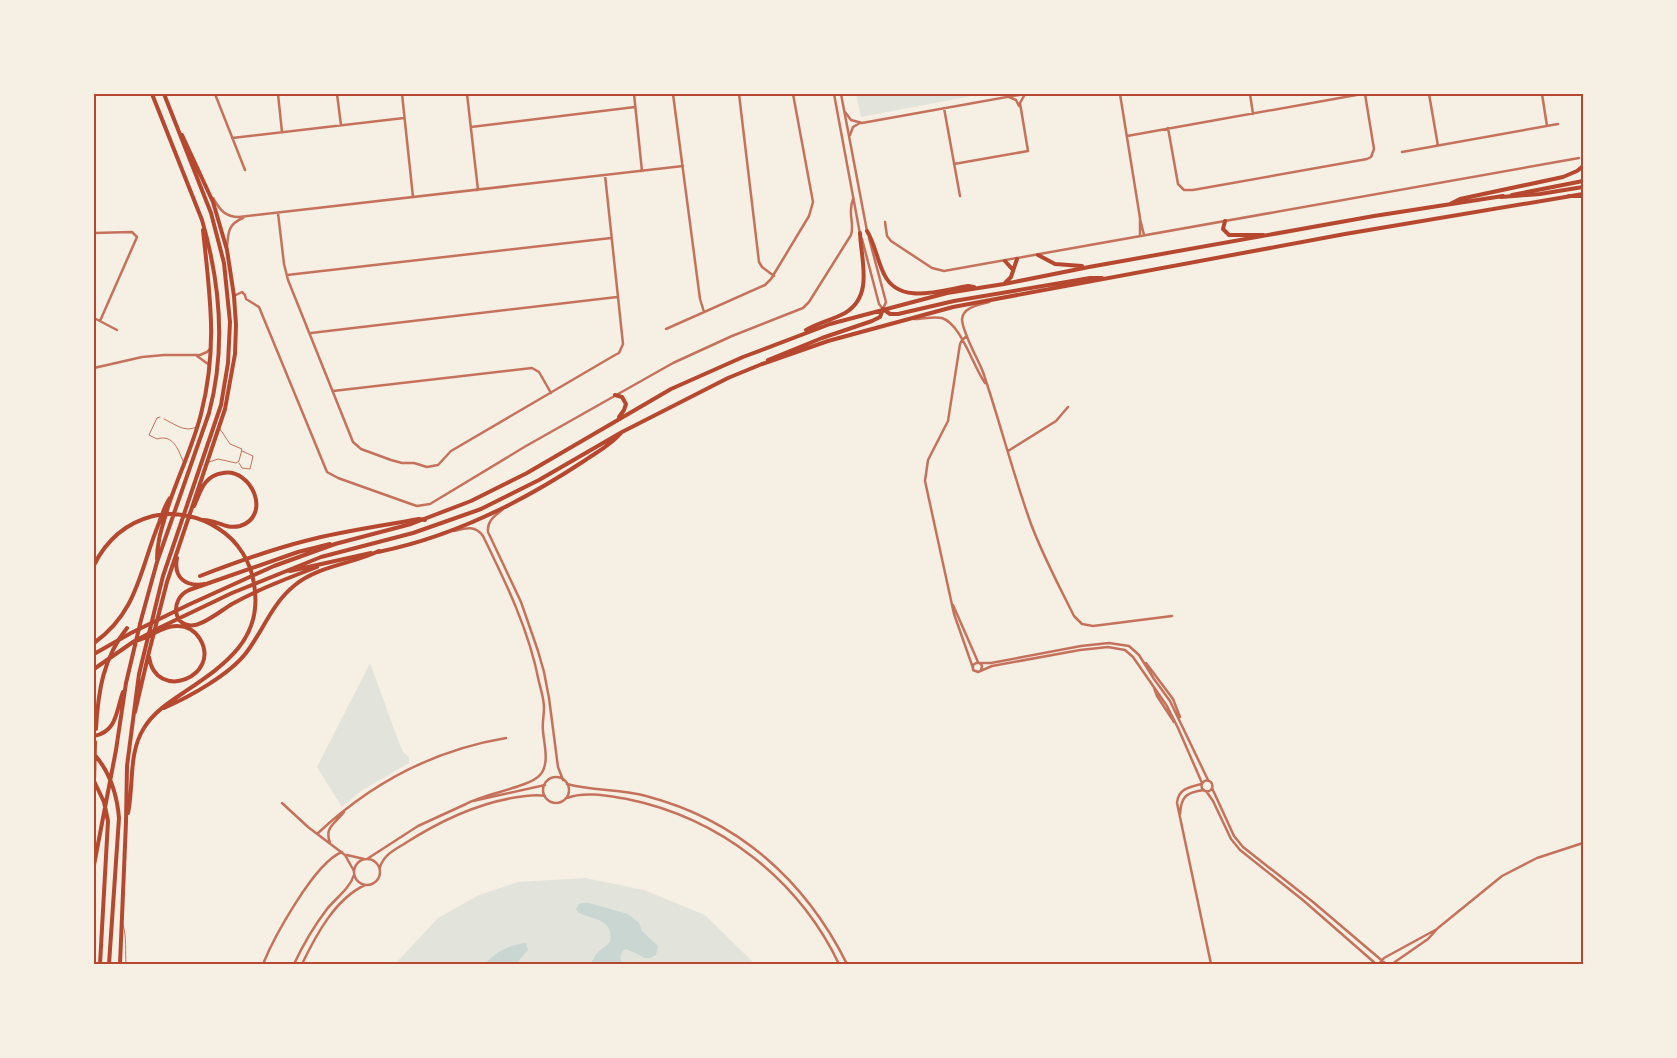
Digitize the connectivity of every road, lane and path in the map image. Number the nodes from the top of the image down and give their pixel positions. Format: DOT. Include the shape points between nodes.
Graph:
graph roads {
  1 [pos="152,94"];
  2 [pos="164,94"];
  3 [pos="215,94"];
  4 [pos="278,94"];
  5 [pos="337,94"];
  6 [pos="402,94"];
  7 [pos="467,94"];
  8 [pos="634,94"];
  9 [pos="673,94"];
  10 [pos="739,94"];
  11 [pos="793,94"];
  12 [pos="834,94"];
  13 [pos="841,94"];
  14 [pos="1018,94"];
  15 [pos="1025,94"];
  16 [pos="1120,94"];
  17 [pos="1250,94"];
  18 [pos="1363,94"];
  19 [pos="1429,94"];
  20 [pos="1542,94"];
  21 [pos="1008,96"];
  22 [pos="635,106"];
  23 [pos="944,108"];
  24 [pos="844,110"];
  25 [pos="1021,111"];
  26 [pos="1253,114"];
  27 [pos="404,118"];
  28 [pos="174,119"];
  29 [pos="862,123"];
  30 [pos="1558,124"];
  31 [pos="341,125"];
  32 [pos="1548,126"];
  33 [pos="471,127"];
  34 [pos="1168,128"];
  35 [pos="282,132"];
  36 [pos="1127,136"];
  37 [pos="849,137"];
  38 [pos="232,138"];
  39 [pos="1438,146"];
  40 [pos="1402,152"];
  41 [pos="1579,158"];
  42 [pos="954,164"];
  43 [pos="682,166"];
  44 [pos="1583,166"];
  45 [pos="245,170"];
  46 [pos="642,171"];
  47 [pos="605,175"];
  48 [pos="1583,181"];
  49 [pos="206,186"];
  50 [pos="1583,187"];
  51 [pos="478,190"];
  52 [pos="1583,195"];
  53 [pos="960,196"];
  54 [pos="413,197"];
  55 [pos="1501,197"];
  56 [pos="853,199"];
  57 [pos="1448,205"];
  58 [pos="278,213"];
  59 [pos="246,216"];
  60 [pos="1140,218"];
  61 [pos="202,220"];
  62 [pos="1225,221"];
  63 [pos="885,222"];
  64 [pos="867,230"];
  65 [pos="94,233"];
  66 [pos="860,233"];
  67 [pos="1140,236"];
  68 [pos="1144,236"];
  69 [pos="1267,236"];
  70 [pos="611,238"];
  71 [pos="227,250"];
  72 [pos="1038,255"];
  73 [pos="1017,259"];
  74 [pos="1005,261"];
  75 [pos="1090,267"];
  76 [pos="1014,270"];
  77 [pos="287,275"];
  78 [pos="774,276"];
  79 [pos="1106,279"];
  80 [pos="1004,284"];
  81 [pos="976,288"];
  82 [pos="234,296"];
  83 [pos="1005,297"];
  84 [pos="617,298"];
  85 [pos="883,309"];
  86 [pos="704,312"];
  87 [pos="94,318"];
  88 [pos="909,318"];
  89 [pos="100,322"];
  90 [pos="666,329"];
  91 [pos="117,330"];
  92 [pos="310,333"];
  93 [pos="800,334"];
  94 [pos="967,336"];
  95 [pos="962,340"];
  96 [pos="212,345"];
  97 [pos="196,355"];
  98 [pos="762,364"];
  99 [pos="210,367"];
  100 [pos="94,368"];
  101 [pos="986,384"];
  102 [pos="333,391"];
  103 [pos="551,393"];
  104 [pos="615,396"];
  105 [pos="1068,407"];
  106 [pos="160,417"];
  107 [pos="164,419"];
  108 [pos="617,420"];
  109 [pos="197,426"];
  110 [pos="219,427"];
  111 [pos="622,432"];
  112 [pos="242,451"];
  113 [pos="1008,451"];
  114 [pos="239,462"];
  115 [pos="184,463"];
  116 [pos="206,463"];
  117 [pos="172,494"];
  118 [pos="508,505"];
  119 [pos="189,514"];
  120 [pos="201,520"];
  121 [pos="425,520"];
  122 [pos="438,536"];
  123 [pos="335,544"];
  124 [pos="178,548"];
  125 [pos="379,551"];
  126 [pos="333,561"];
  127 [pos="157,562"];
  128 [pos="496,563"];
  129 [pos="504,564"];
  130 [pos="94,565"];
  131 [pos="278,574"];
  132 [pos="200,576"];
  133 [pos="205,584"];
  134 [pos="950,597"];
  135 [pos="1172,616"];
  136 [pos="127,628"];
  137 [pos="133,642"];
  138 [pos="94,643"];
  139 [pos="148,652"];
  140 [pos="94,654"];
  141 [pos="979,663"];
  142 [pos="94,668"];
  143 [pos="973,668"];
  144 [pos="982,670"];
  145 [pos="126,683"];
  146 [pos="158,711"];
  147 [pos="133,719"];
  148 [pos="96,729"];
  149 [pos="94,736"];
  150 [pos="506,738"];
  151 [pos="95,742"];
  152 [pos="94,754"];
  153 [pos="564,780"];
  154 [pos="1208,780"];
  155 [pos="94,782"];
  156 [pos="1202,783"];
  157 [pos="545,784"];
  158 [pos="568,784"];
  159 [pos="1212,788"];
  160 [pos="1205,791"];
  161 [pos="545,796"];
  162 [pos="567,798"];
  163 [pos="282,803"];
  164 [pos="466,804"];
  165 [pos="346,809"];
  166 [pos="1180,818"];
  167 [pos="126,822"];
  168 [pos="317,834"];
  169 [pos="1583,843"];
  170 [pos="331,844"];
  171 [pos="342,852"];
  172 [pos="345,855"];
  173 [pos="366,859"];
  174 [pos="94,865"];
  175 [pos="380,867"];
  176 [pos="354,873"];
  177 [pos="365,885"];
  178 [pos="121,918"];
  179 [pos="1438,928"];
  180 [pos="1382,960"];
  181 [pos="100,964"];
  182 [pos="109,964"];
  183 [pos="120,964"];
  184 [pos="126,964"];
  185 [pos="263,964"];
  186 [pos="294,964"];
  187 [pos="302,964"];
  188 [pos="839,964"];
  189 [pos="847,964"];
  190 [pos="1211,964"];
  191 [pos="1377,964"];
  192 [pos="1386,964"];
  193 [pos="1392,964"];
  1 -- 61 [label="main road"];
  2 -- 28 [label="main road"];
  3 -- 38 [label="street"];
  4 -- 35 [label="street"];
  5 -- 31 [label="street"];
  6 -- 27 [label="street"];
  7 -- 33 [label="street"];
  8 -- 22 [label="street"];
  9 -- 43 [label="street"];
  10 -- 78 [label="street" via="759,262"];
  11 -- 78 [label="street" via="812,210"];
  12 -- 56 [label="street"];
  13 -- 24 [label="street"];
  14 -- 15 [label="street"];
  14 -- 21 [label="street"];
  15 -- 25 [label="street" via="1021,100"];
  16 -- 36 [label="street"];
  17 -- 26 [label="street"];
  18 -- 26 [label="street"];
  18 -- 34 [label="street" via="1374,150 1367,159 1193,190 1184,190 1178,184"];
  19 -- 39 [label="street"];
  20 -- 32 [label="street"];
  21 -- 23 [label="street"];
  21 -- 25 [label="street" via="1016,100"];
  22 -- 33 [label="street"];
  22 -- 46 [label="street"];
  23 -- 29 [label="street"];
  23 -- 42 [label="street"];
  24 -- 29 [label="street" via="851,120"];
  24 -- 37 [label="street"];
  25 -- 42 [label="street" via="1028,151"];
  26 -- 34 [label="street"];
  27 -- 31 [label="street"];
  27 -- 54 [label="street"];
  28 -- 49 [label="main road"];
  28 -- 147 [label="main road" via="211,214 224,263 230,322 228,363 221,405 163,576 139,674"];
  29 -- 37 [label="street" via="853,128"];
  30 -- 32 [label="street"];
  31 -- 35 [label="street"];
  32 -- 39 [label="street"];
  33 -- 51 [label="street"];
  34 -- 36 [label="street"];
  35 -- 38 [label="street"];
  36 -- 60 [label="street"];
  37 -- 64 [label="street"];
  38 -- 45 [label="street"];
  39 -- 40 [label="street"];
  41 -- 62 [label="street"];
  42 -- 53 [label="street"];
  43 -- 46 [label="street"];
  43 -- 86 [label="street"];
  44 -- 57 [label="main road" via="1563,177 1460,199"];
  46 -- 47 [label="street"];
  47 -- 51 [label="street"];
  47 -- 70 [label="street"];
  48 -- 55 [label="main road"];
  49 -- 59 [label="street" via="225,214"];
  49 -- 71 [label="main road"];
  50 -- 55 [label="main road"];
  51 -- 54 [label="street"];
  52 -- 79 [label="main road" via="1345,234"];
  54 -- 58 [label="street"];
  55 -- 57 [label="main road"];
  56 -- 66 [label="street"];
  56 -- 104 [label="street" via="851,235 806,306 704,348"];
  57 -- 69 [label="main road"];
  58 -- 59 [label="street"];
  58 -- 77 [label="street"];
  59 -- 71 [label="street" via="229,228"];
  60 -- 67 [label="street"];
  60 -- 68 [label="street"];
  61 -- 96 [label="main road"];
  61 -- 127 [label="main road" via="217,288 217,373 209,413"];
  62 -- 68 [label="street"];
  62 -- 69 [label="main road" via="1223,229 1229,235"];
  63 -- 74 [label="street" via="887,236 893,243 936,270 944,272"];
  64 -- 81 [label="main road" via="887,280 897,289 920,294 968,286"];
  64 -- 85 [label="street" via="886,302"];
  65 -- 89 [label="street" via="132,232 137,237"];
  66 -- 85 [label="street"];
  66 -- 93 [label="main road" via="864,281 860,298 844,313"];
  67 -- 68 [label="street"];
  67 -- 72 [label="street"];
  69 -- 75 [label="main road"];
  70 -- 77 [label="street"];
  70 -- 84 [label="street"];
  71 -- 82 [label="main road"];
  72 -- 73 [label="street"];
  72 -- 75 [label="main road" via="1059,265"];
  73 -- 74 [label="street"];
  73 -- 76 [label="main road"];
  74 -- 76 [label="main road"];
  75 -- 80 [label="main road"];
  76 -- 80 [label="main road"];
  77 -- 92 [label="street"];
  78 -- 86 [label="street" via="762,287"];
  79 -- 83 [label="main road"];
  79 -- 85 [label="main road" via="1090,278 898,314 890,314"];
  80 -- 81 [label="main road"];
  81 -- 85 [label="main road"];
  82 -- 104 [label="street" via="242,292 258,307 327,472 417,506 430,504"];
  82 -- 110 [label="main road" via="234,354 230,387"];
  83 -- 88 [label="main road"];
  83 -- 94 [label="street" via="966,310 962,321"];
  84 -- 92 [label="street"];
  84 -- 103 [label="street" via="623,344 619,353"];
  85 -- 93 [label="main road"];
  85 -- 98 [label="main road" via="880,317 872,321"];
  86 -- 90 [label="street"];
  87 -- 89 [label="street"];
  88 -- 95 [label="street" via="943,319 953,324"];
  88 -- 98 [label="main road"];
  89 -- 91 [label="street"];
  92 -- 102 [label="street"];
  93 -- 108 [label="main road" via="707,372"];
  94 -- 95 [label="street"];
  94 -- 101 [label="street"];
  95 -- 101 [label="street"];
  95 -- 134 [label="street" via="948,421 928,460 925,474"];
  96 -- 97 [label="street" via="207,352"];
  96 -- 99 [label="main road"];
  97 -- 99 [label="street"];
  97 -- 100 [label="street" via="148,356"];
  98 -- 111 [label="main road"];
  99 -- 109 [label="main road"];
  101 -- 113 [label="street"];
  102 -- 103 [label="street" via="532,368 539,372"];
  102 -- 103 [label="street" via="354,445 395,461 427,468"];
  104 -- 108 [label="main road" via="622,397 626,404"];
  105 -- 113 [label="street" via="1056,421"];
  106 -- 115 [label="lane" via="149,436 174,443"];
  107 -- 109 [label="lane" via="185,430"];
  108 -- 121 [label="main road" via="507,484"];
  109 -- 115 [label="main road"];
  110 -- 112 [label="lane" via="228,442"];
  110 -- 116 [label="main road"];
  111 -- 118 [label="main road" via="614,441 569,471"];
  111 -- 131 [label="main road" via="481,509 421,531 326,556"];
  112 -- 114 [label="lane"];
  112 -- 114 [label="lane" via="253,456 250,469 242,468"];
  113 -- 135 [label="street" via="1037,540 1077,619 1092,626"];
  114 -- 116 [label="lane" via="216,459"];
  115 -- 117 [label="main road"];
  116 -- 119 [label="main road"];
  117 -- 127 [label="main road" via="159,536"];
  117 -- 138 [label="main road" via="154,533 131,601 116,624"];
  118 -- 122 [label="main road"];
  118 -- 129 [label="street" via="491,518 487,526"];
  119 -- 120 [label="main road" via="210,477 227,472 250,484 257,504 255,513 247,522 225,527"];
  119 -- 124 [label="main road"];
  120 -- 130 [label="main road" via="185,515 150,517 111,540"];
  120 -- 146 [label="main road" via="223,532 246,560 256,597 252,622 245,640 232,657"];
  121 -- 123 [label="main road"];
  121 -- 132 [label="main road" via="311,539"];
  122 -- 125 [label="main road"];
  122 -- 128 [label="street" via="467,528 477,530"];
  123 -- 133 [label="main road" via="298,552"];
  123 -- 140 [label="main road" via="274,566 188,605"];
  124 -- 133 [label="main road" via="176,567 180,576 190,584"];
  124 -- 139 [label="main road"];
  125 -- 126 [label="main road"];
  125 -- 146 [label="main road" via="314,573 296,583 278,603 236,665"];
  126 -- 131 [label="main road"];
  126 -- 133 [label="main road" via="263,588 199,624 184,623 176,612 178,599 186,591"];
  127 -- 145 [label="main road"];
  128 -- 129 [label="street"];
  128 -- 164 [label="street" via="530,645 544,708 545,764 541,775 531,781"];
  129 -- 153 [label="street" via="527,616 544,672 558,767"];
  131 -- 137 [label="main road" via="191,612"];
  134 -- 141 [label="street"];
  134 -- 143 [label="street"];
  136 -- 148 [label="main road" via="112,650 102,674"];
  137 -- 139 [label="main road" via="177,626 191,629 200,638 204,652 201,666 182,681 170,681 160,676 152,667"];
  137 -- 142 [label="main road"];
  139 -- 147 [label="main road"];
  141 -- 143 [label="street"];
  141 -- 144 [label="street"];
  141 -- 154 [label="street" via="1095,644 1126,644 1139,655 1170,701"];
  143 -- 144 [label="street" via="977,672"];
  144 -- 156 [label="street" via="1080,650 1125,650 1154,687 1178,728"];
  145 -- 149 [label="main road" via="114,723 107,731"];
  145 -- 174 [label="main road"];
  146 -- 167 [label="main road" via="143,728 137,742"];
  147 -- 167 [label="main road" via="126,778"];
  150 -- 165 [label="street" via="470,745 418,765"];
  151 -- 155 [label="main road"];
  152 -- 182 [label="main road" via="105,768 115,792 118,818"];
  153 -- 157 [label="street" via="553,778"];
  153 -- 158 [label="street"];
  154 -- 156 [label="street"];
  154 -- 159 [label="street"];
  155 -- 181 [label="main road" via="107,811 108,831"];
  156 -- 160 [label="street"];
  156 -- 166 [label="street" via="1178,795"];
  157 -- 161 [label="street"];
  157 -- 164 [label="street"];
  158 -- 162 [label="street"];
  158 -- 189 [label="street" via="660,800 705,817 733,833 795,885 824,924"];
  159 -- 160 [label="street"];
  159 -- 180 [label="street" via="1234,836 1243,847"];
  160 -- 166 [label="street" via="1191,792 1185,797"];
  160 -- 191 [label="street" via="1240,850"];
  161 -- 162 [label="street" via="555,803"];
  161 -- 175 [label="street" via="511,798 460,814 390,853"];
  162 -- 188 [label="street" via="583,794 648,804 699,822 724,836 759,861 790,891 817,925"];
  163 -- 168 [label="street"];
  164 -- 173 [label="street" via="424,823"];
  165 -- 168 [label="street"];
  165 -- 170 [label="street" via="329,830"];
  166 -- 190 [label="street"];
  167 -- 178 [label="main road"];
  168 -- 170 [label="street"];
  169 -- 179 [label="street" via="1510,871"];
  170 -- 171 [label="street"];
  171 -- 172 [label="street"];
  171 -- 185 [label="street" via="328,861 304,892"];
  172 -- 173 [label="street"];
  172 -- 176 [label="street"];
  173 -- 175 [label="street" via="373,860"];
  173 -- 176 [label="street" via="357,863"];
  175 -- 177 [label="street" via="378,879 371,885"];
  176 -- 177 [label="street" via="357,880"];
  176 -- 186 [label="street" via="352,881 318,921"];
  177 -- 187 [label="street" via="335,909"];
  178 -- 183 [label="main road"];
  178 -- 184 [label="lane"];
  179 -- 180 [label="street"];
  179 -- 193 [label="street" via="1423,943"];
  180 -- 191 [label="street"];
  180 -- 192 [label="street"];
}
